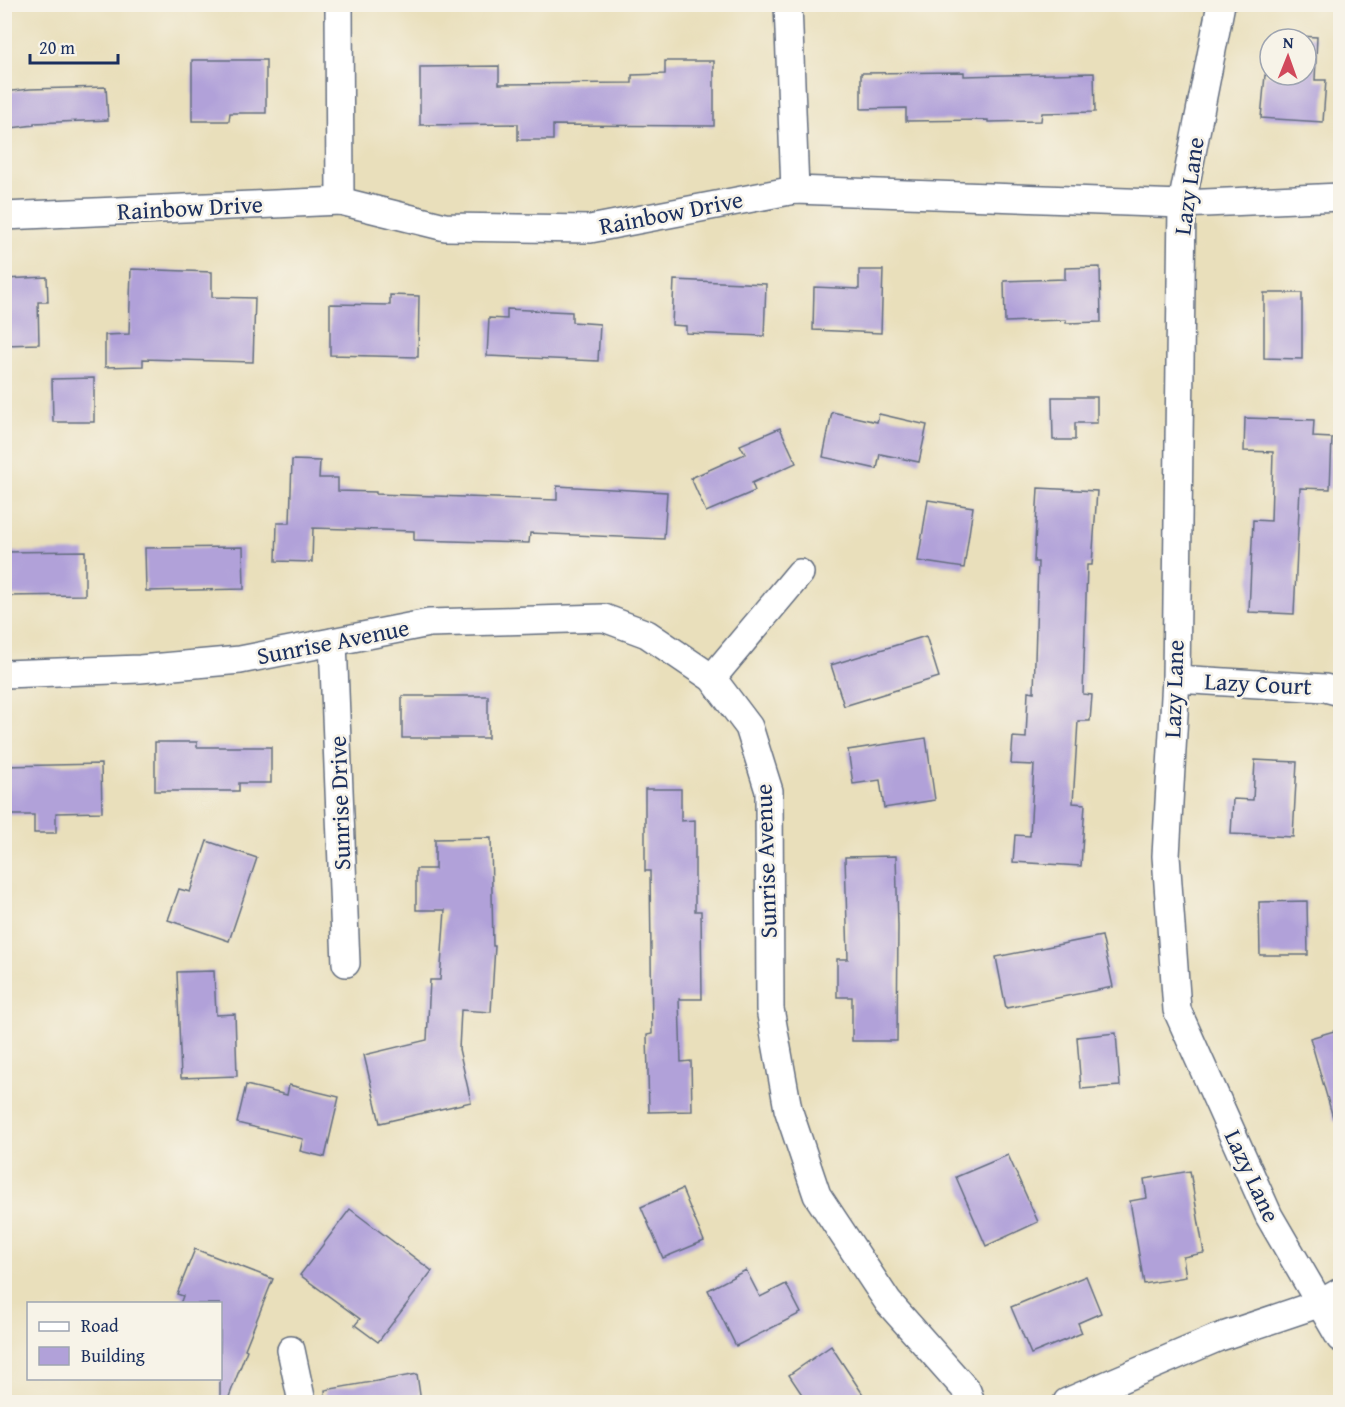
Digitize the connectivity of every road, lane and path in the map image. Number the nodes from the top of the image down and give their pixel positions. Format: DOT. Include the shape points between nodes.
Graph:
graph roads {
  1 [pos="339,4"];
  2 [pos="788,4"];
  3 [pos="1221,4"];
  4 [pos="795,190"];
  5 [pos="1341,197"];
  6 [pos="340,201"];
  7 [pos="1182,204"];
  8 [pos="4,216"];
  9 [pos="800,573"];
  10 [pos="333,642"];
  11 [pos="4,674"];
  12 [pos="712,678"];
  13 [pos="1176,679"];
  14 [pos="1341,692"];
  15 [pos="346,963"];
  16 [pos="1331,1298"];
  17 [pos="1341,1338"];
  18 [pos="291,1350"];
  19 [pos="302,1402"];
  20 [pos="971,1402"];
  21 [pos="1067,1402"];
  1 -- 6 [label="street"];
  2 -- 4 [label="street"];
  3 -- 7 [label="street, Lazy Lane"];
  4 -- 6 [label="street, Rainbow Drive" via="590,229 445,227"];
  4 -- 7 [label="street, Rainbow Drive"];
  5 -- 7 [label="street, Rainbow Drive"];
  6 -- 8 [label="street, Rainbow Drive"];
  7 -- 13 [label="street, Lazy Lane"];
  9 -- 12 [label="street"];
  10 -- 11 [label="street, Sunrise Avenue" via="240,660 140,669"];
  10 -- 12 [label="street, Sunrise Avenue" via="429,623 604,618 646,634"];
  10 -- 15 [label="street, Sunrise Drive"];
  12 -- 20 [label="street, Sunrise Avenue" via="749,727 769,791 770,1009 788,1109 817,1195 888,1302 967,1390"];
  13 -- 14 [label="street, Lazy Court"];
  13 -- 16 [label="street, Lazy Lane" via="1166,856 1177,1010 1269,1216"];
  16 -- 17 [label="street, Lazy Lane"];
  16 -- 21 [label="street" via="1217,1338"];
  18 -- 19 [label="street"];
}
